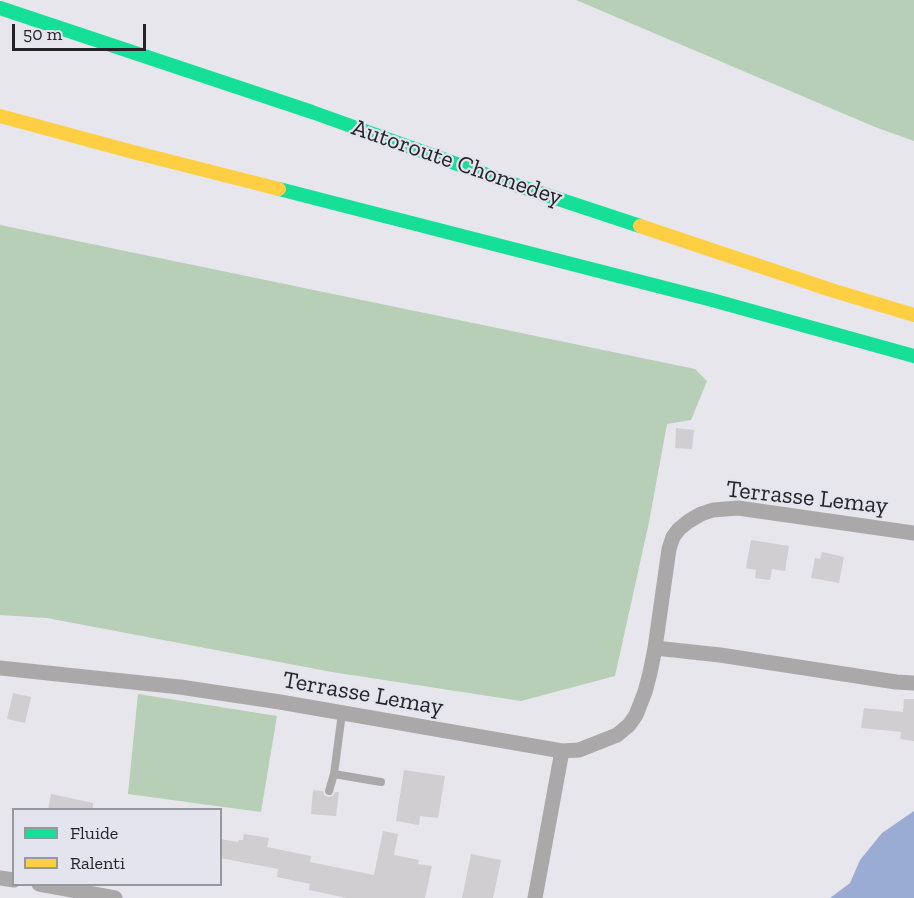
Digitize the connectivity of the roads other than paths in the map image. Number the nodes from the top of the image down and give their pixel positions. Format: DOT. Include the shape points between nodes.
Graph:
graph roads {
  1 [pos="0,8"];
  2 [pos="0,116"];
  3 [pos="914,315"];
  4 [pos="914,356"];
  5 [pos="914,533"];
  6 [pos="655,648"];
  7 [pos="0,668"];
  8 [pos="914,683"];
  9 [pos="342,713"];
  10 [pos="562,751"];
  11 [pos="333,774"];
  12 [pos="381,782"];
  13 [pos="329,792"];
  14 [pos="45,886"];
  15 [pos="115,898"];
  16 [pos="535,898"];
  1 -- 3 [label="highway, Autoroute Chomedey"];
  2 -- 4 [label="highway"];
  5 -- 6 [label="street, Terrasse Lemay" via="738,508 701,514 679,529 669,549"];
  6 -- 8 [label="street"];
  6 -- 10 [label="street, Terrasse Lemay" via="645,692 629,725 604,741"];
  7 -- 9 [label="street, Terrasse Lemay" via="180,687"];
  9 -- 10 [label="street, Terrasse Lemay"];
  9 -- 11 [label="lane"];
  10 -- 16 [label="street"];
  11 -- 12 [label="lane"];
  11 -- 13 [label="lane"];
  14 -- 15 [label="street"];
}
